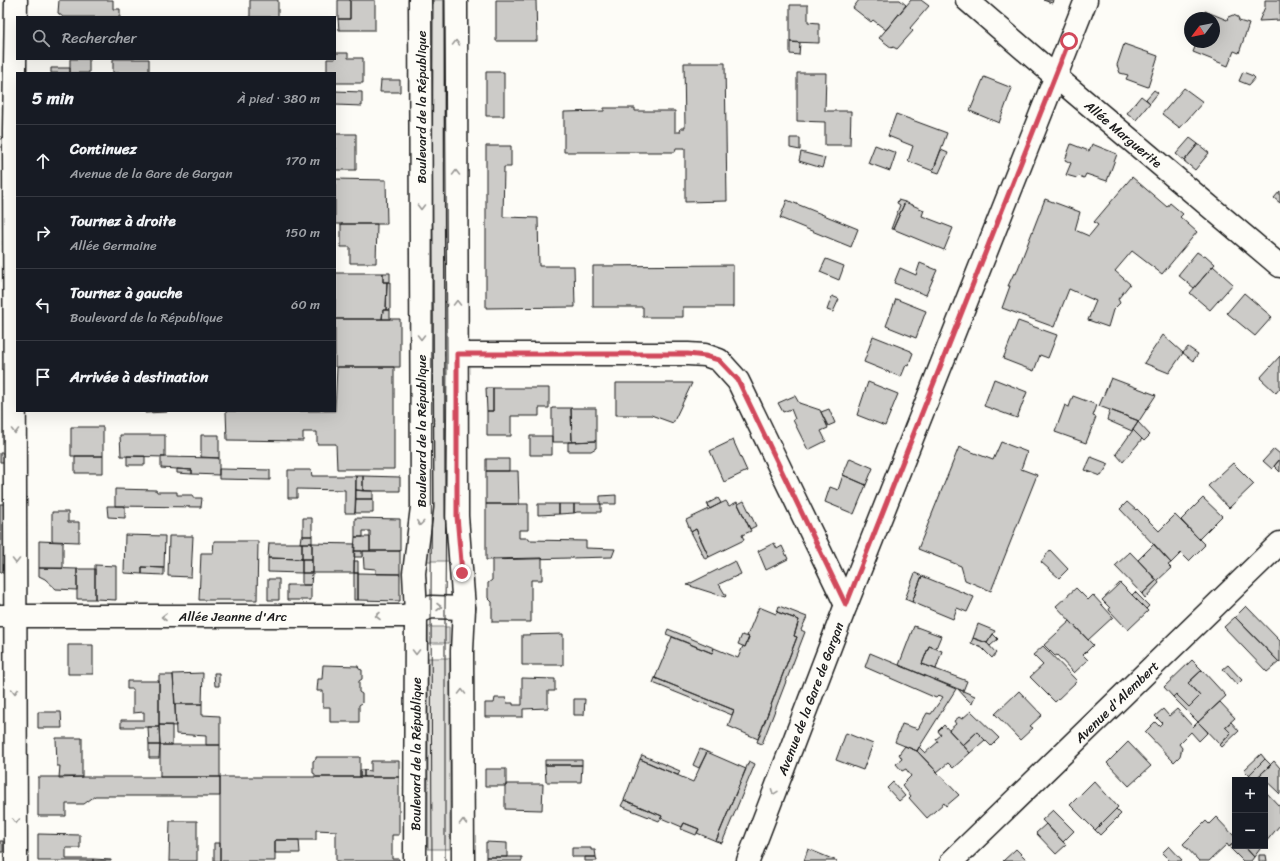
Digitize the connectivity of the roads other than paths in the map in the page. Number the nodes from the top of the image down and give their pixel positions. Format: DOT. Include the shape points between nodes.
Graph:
graph roads {
  1 [pos="16,0"];
  2 [pos="420,0"];
  3 [pos="456,0"];
  4 [pos="967,0"];
  5 [pos="1086,0"];
  6 [pos="1055,76"];
  7 [pos="1280,266"];
  8 [pos="457,354"];
  9 [pos="1280,543"];
  10 [pos="846,605"];
  11 [pos="464,608"];
  12 [pos="416,613"];
  13 [pos="8,616"];
  14 [pos="16,861"];
  15 [pos="415,861"];
  16 [pos="463,861"];
  17 [pos="748,861"];
  18 [pos="952,861"];
  1 -- 13 [label="street, one-way"];
  2 -- 12 [label="street, Boulevard de la République, one-way" via="422,507 414,573"];
  8 -- 3 [label="street, one-way"];
  4 -- 6 [label="street, Allée Marguerite"];
  5 -- 6 [label="street, Avenue de la Gare de Gargan"];
  6 -- 7 [label="street, Allée Marguerite"];
  6 -- 10 [label="street, Avenue de la Gare de Gargan"];
  8 -- 10 [label="street" via="688,354 719,360 738,380"];
  8 -- 11 [label="street" via="457,516"];
  9 -- 18 [label="street, Avenue d'Alembert"];
  10 -- 17 [label="street, Avenue de la Gare de Gargan, one-way"];
  12 -- 11 [label="street, Allée Jeanne d'Arc, one-way" via="431,607"];
  16 -- 11 [label="street, one-way"];
  12 -- 13 [label="street, Allée Jeanne d'Arc, one-way" via="404,616"];
  12 -- 15 [label="street, Boulevard de la République, one-way"];
  13 -- 14 [label="street, one-way"];
}
